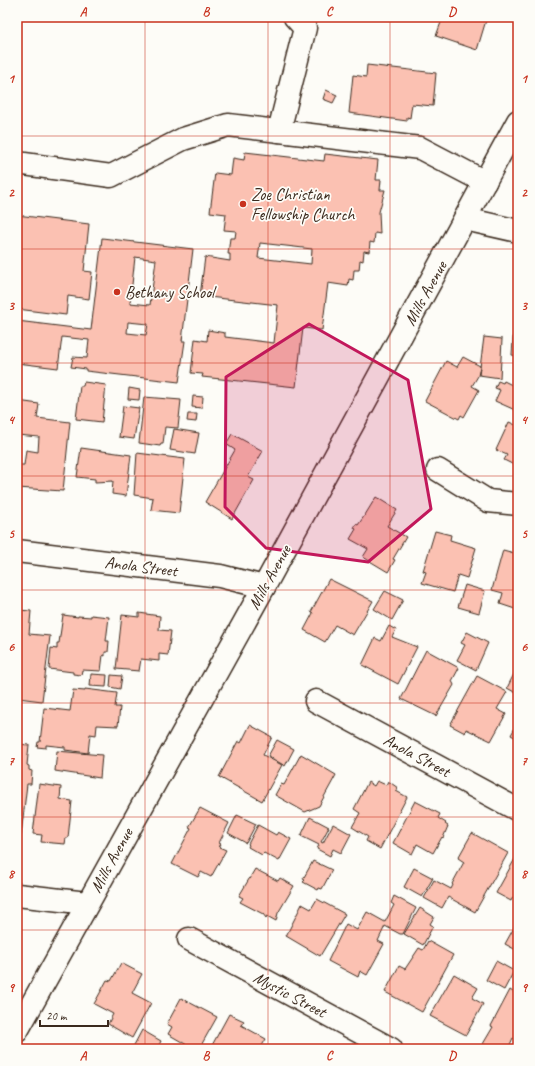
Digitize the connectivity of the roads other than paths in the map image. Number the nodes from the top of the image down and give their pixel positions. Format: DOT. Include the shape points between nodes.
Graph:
graph roads {
  1 [pos="295,17"];
  2 [pos="518,121"];
  3 [pos="279,132"];
  4 [pos="17,163"];
  5 [pos="485,182"];
  6 [pos="465,219"];
  7 [pos="518,231"];
  8 [pos="438,470"];
  9 [pos="518,504"];
  10 [pos="17,551"];
  11 [pos="264,587"];
  12 [pos="316,701"];
  13 [pos="518,810"];
  14 [pos="17,895"];
  15 [pos="87,903"];
  16 [pos="189,939"];
  17 [pos="17,1031"];
  18 [pos="391,1049"];
  1 -- 3 [label="main road" via="305,28"];
  2 -- 5 [label="main road, Mills Avenue"];
  3 -- 4 [label="main road" via="228,125 183,139 111,176"];
  3 -- 5 [label="main road" via="420,148"];
  5 -- 6 [label="main road, Mills Avenue"];
  6 -- 7 [label="main road"];
  6 -- 11 [label="main road, Mills Avenue"];
  8 -- 9 [label="main road" via="488,501"];
  10 -- 11 [label="main road, Anola Street" via="220,576"];
  11 -- 15 [label="main road, Mills Avenue"];
  12 -- 13 [label="main road, Anola Street"];
  14 -- 15 [label="main road"];
  15 -- 17 [label="main road, Mills Avenue"];
  16 -- 18 [label="main road, Mystic Street"];
}
